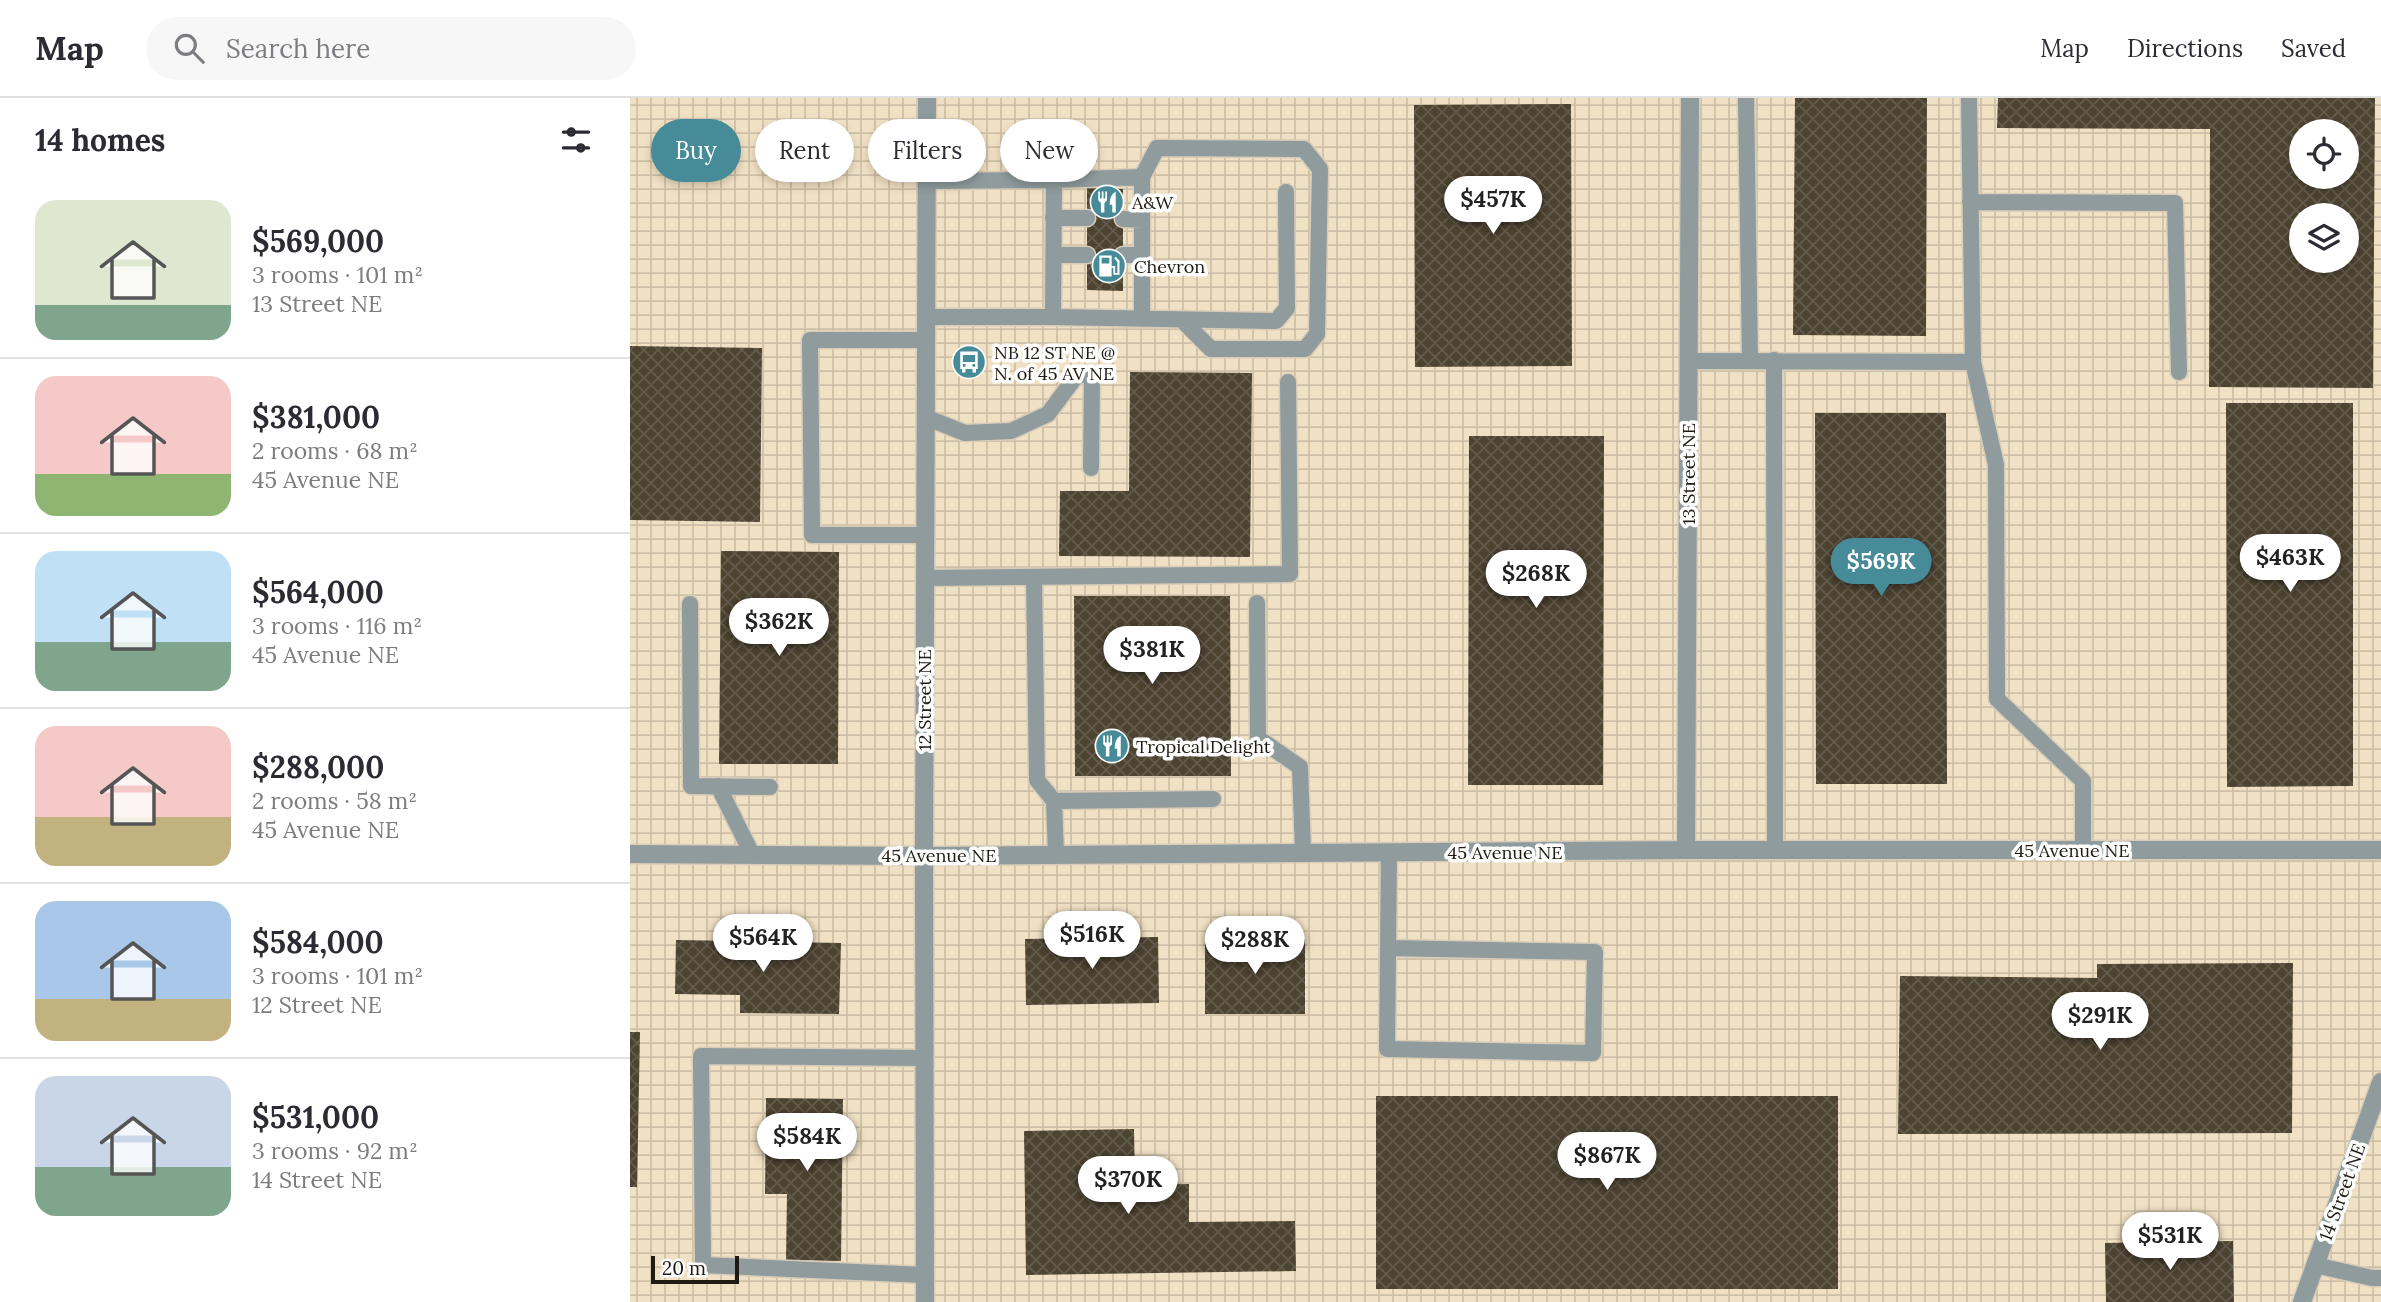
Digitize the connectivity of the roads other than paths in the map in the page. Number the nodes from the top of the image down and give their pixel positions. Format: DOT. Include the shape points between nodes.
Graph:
graph roads {
  1 [pos="927,98"];
  2 [pos="1690,98"];
  3 [pos="1746,98"];
  4 [pos="1969,98"];
  5 [pos="927,119"];
  6 [pos="1142,177"];
  7 [pos="1098,178"];
  8 [pos="927,182"];
  9 [pos="1054,182"];
  10 [pos="1286,192"];
  11 [pos="1970,202"];
  12 [pos="1053,218"];
  13 [pos="1087,218"];
  14 [pos="1123,219"];
  15 [pos="1142,220"];
  16 [pos="1054,255"];
  17 [pos="1087,255"];
  18 [pos="1123,255"];
  19 [pos="1142,255"];
  20 [pos="926,317"];
  21 [pos="1053,317"];
  22 [pos="1142,319"];
  23 [pos="1182,320"];
  24 [pos="926,340"];
  25 [pos="1751,360"];
  26 [pos="1774,360"];
  27 [pos="1689,361"];
  28 [pos="1973,362"];
  29 [pos="2179,372"];
  30 [pos="1288,383"];
  31 [pos="925,417"];
  32 [pos="1091,468"];
  33 [pos="925,535"];
  34 [pos="1034,577"];
  35 [pos="925,578"];
  36 [pos="1257,603"];
  37 [pos="690,604"];
  38 [pos="718,786"];
  39 [pos="770,787"];
  40 [pos="1213,799"];
  41 [pos="1054,801"];
  42 [pos="1686,850"];
  43 [pos="1775,850"];
  44 [pos="2082,850"];
  45 [pos="2381,850"];
  46 [pos="630,853"];
  47 [pos="1303,853"];
  48 [pos="1389,853"];
  49 [pos="752,854"];
  50 [pos="1056,855"];
  51 [pos="924,856"];
  52 [pos="1388,948"];
  53 [pos="924,1058"];
  54 [pos="2381,1082"];
  55 [pos="2377,1103"];
  56 [pos="2315,1265"];
  57 [pos="924,1275"];
  58 [pos="2381,1278"];
  59 [pos="925,1302"];
  60 [pos="2302,1302"];
  1 -- 5 [label="street, 12 Street NE"];
  2 -- 27 [label="street, 13 Street NE"];
  3 -- 25 [label="lane"];
  4 -- 11 [label="lane"];
  6 -- 7 [label="lane"];
  6 -- 15 [label="lane"];
  6 -- 23 [label="lane" via="1157,148 1304,149 1320,169 1317,334 1305,349 1211,349"];
  8 -- 20 [label="street, 12 Street NE"];
  9 -- 12 [label="lane"];
  10 -- 23 [label="lane" via="1287,308 1276,321"];
  11 -- 28 [label="lane"];
  11 -- 29 [label="lane" via="2175,203"];
  12 -- 13 [label="lane"];
  12 -- 16 [label="lane"];
  14 -- 15 [label="lane"];
  15 -- 19 [label="lane"];
  16 -- 17 [label="lane"];
  16 -- 21 [label="lane"];
  18 -- 19 [label="lane"];
  19 -- 22 [label="lane"];
  20 -- 21 [label="lane"];
  20 -- 24 [label="street, 12 Street NE"];
  21 -- 22 [label="lane"];
  22 -- 23 [label="lane"];
  24 -- 31 [label="street, 12 Street NE"];
  24 -- 33 [label="lane" via="810,340 812,535"];
  25 -- 26 [label="lane"];
  25 -- 27 [label="lane"];
  26 -- 28 [label="lane"];
  26 -- 43 [label="lane"];
  27 -- 42 [label="street, 13 Street NE"];
  28 -- 44 [label="lane" via="1996,465 1997,699 2083,781"];
  30 -- 34 [label="lane" via="1290,573"];
  31 -- 32 [label="lane" via="965,433 1011,431 1048,414 1077,375 1091,375"];
  31 -- 33 [label="street, 12 Street NE"];
  33 -- 35 [label="street, 12 Street NE"];
  34 -- 35 [label="lane"];
  34 -- 41 [label="lane" via="1037,780"];
  35 -- 51 [label="street, 12 Street NE"];
  36 -- 47 [label="lane" via="1258,738 1300,767"];
  37 -- 38 [label="lane" via="691,786"];
  38 -- 39 [label="lane"];
  38 -- 49 [label="lane"];
  40 -- 41 [label="lane"];
  41 -- 50 [label="lane"];
  42 -- 43 [label="street, 45 Avenue NE"];
  42 -- 48 [label="street, 45 Avenue NE"];
  43 -- 44 [label="street, 45 Avenue NE"];
  44 -- 45 [label="street, 45 Avenue NE"];
  46 -- 49 [label="street, 45 Avenue NE"];
  47 -- 48 [label="street, 45 Avenue NE"];
  47 -- 50 [label="street, 45 Avenue NE"];
  48 -- 52 [label="lane"];
  49 -- 51 [label="street, 45 Avenue NE"];
  50 -- 51 [label="street, 45 Avenue NE"];
  51 -- 53 [label="street, 12 Street NE"];
  52 -- 52 [label="lane" via="1387,1049 1593,1053 1595,952"];
  53 -- 57 [label="street, 12 Street NE"];
  53 -- 57 [label="lane" via="701,1055 703,1265"];
  54 -- 55 [label="street, 14 Street NE"];
  55 -- 56 [label="street, 14 Street NE"];
  56 -- 58 [label="lane"];
  56 -- 60 [label="street, 14 Street NE"];
  57 -- 59 [label="street, 12 Street NE"];
}
